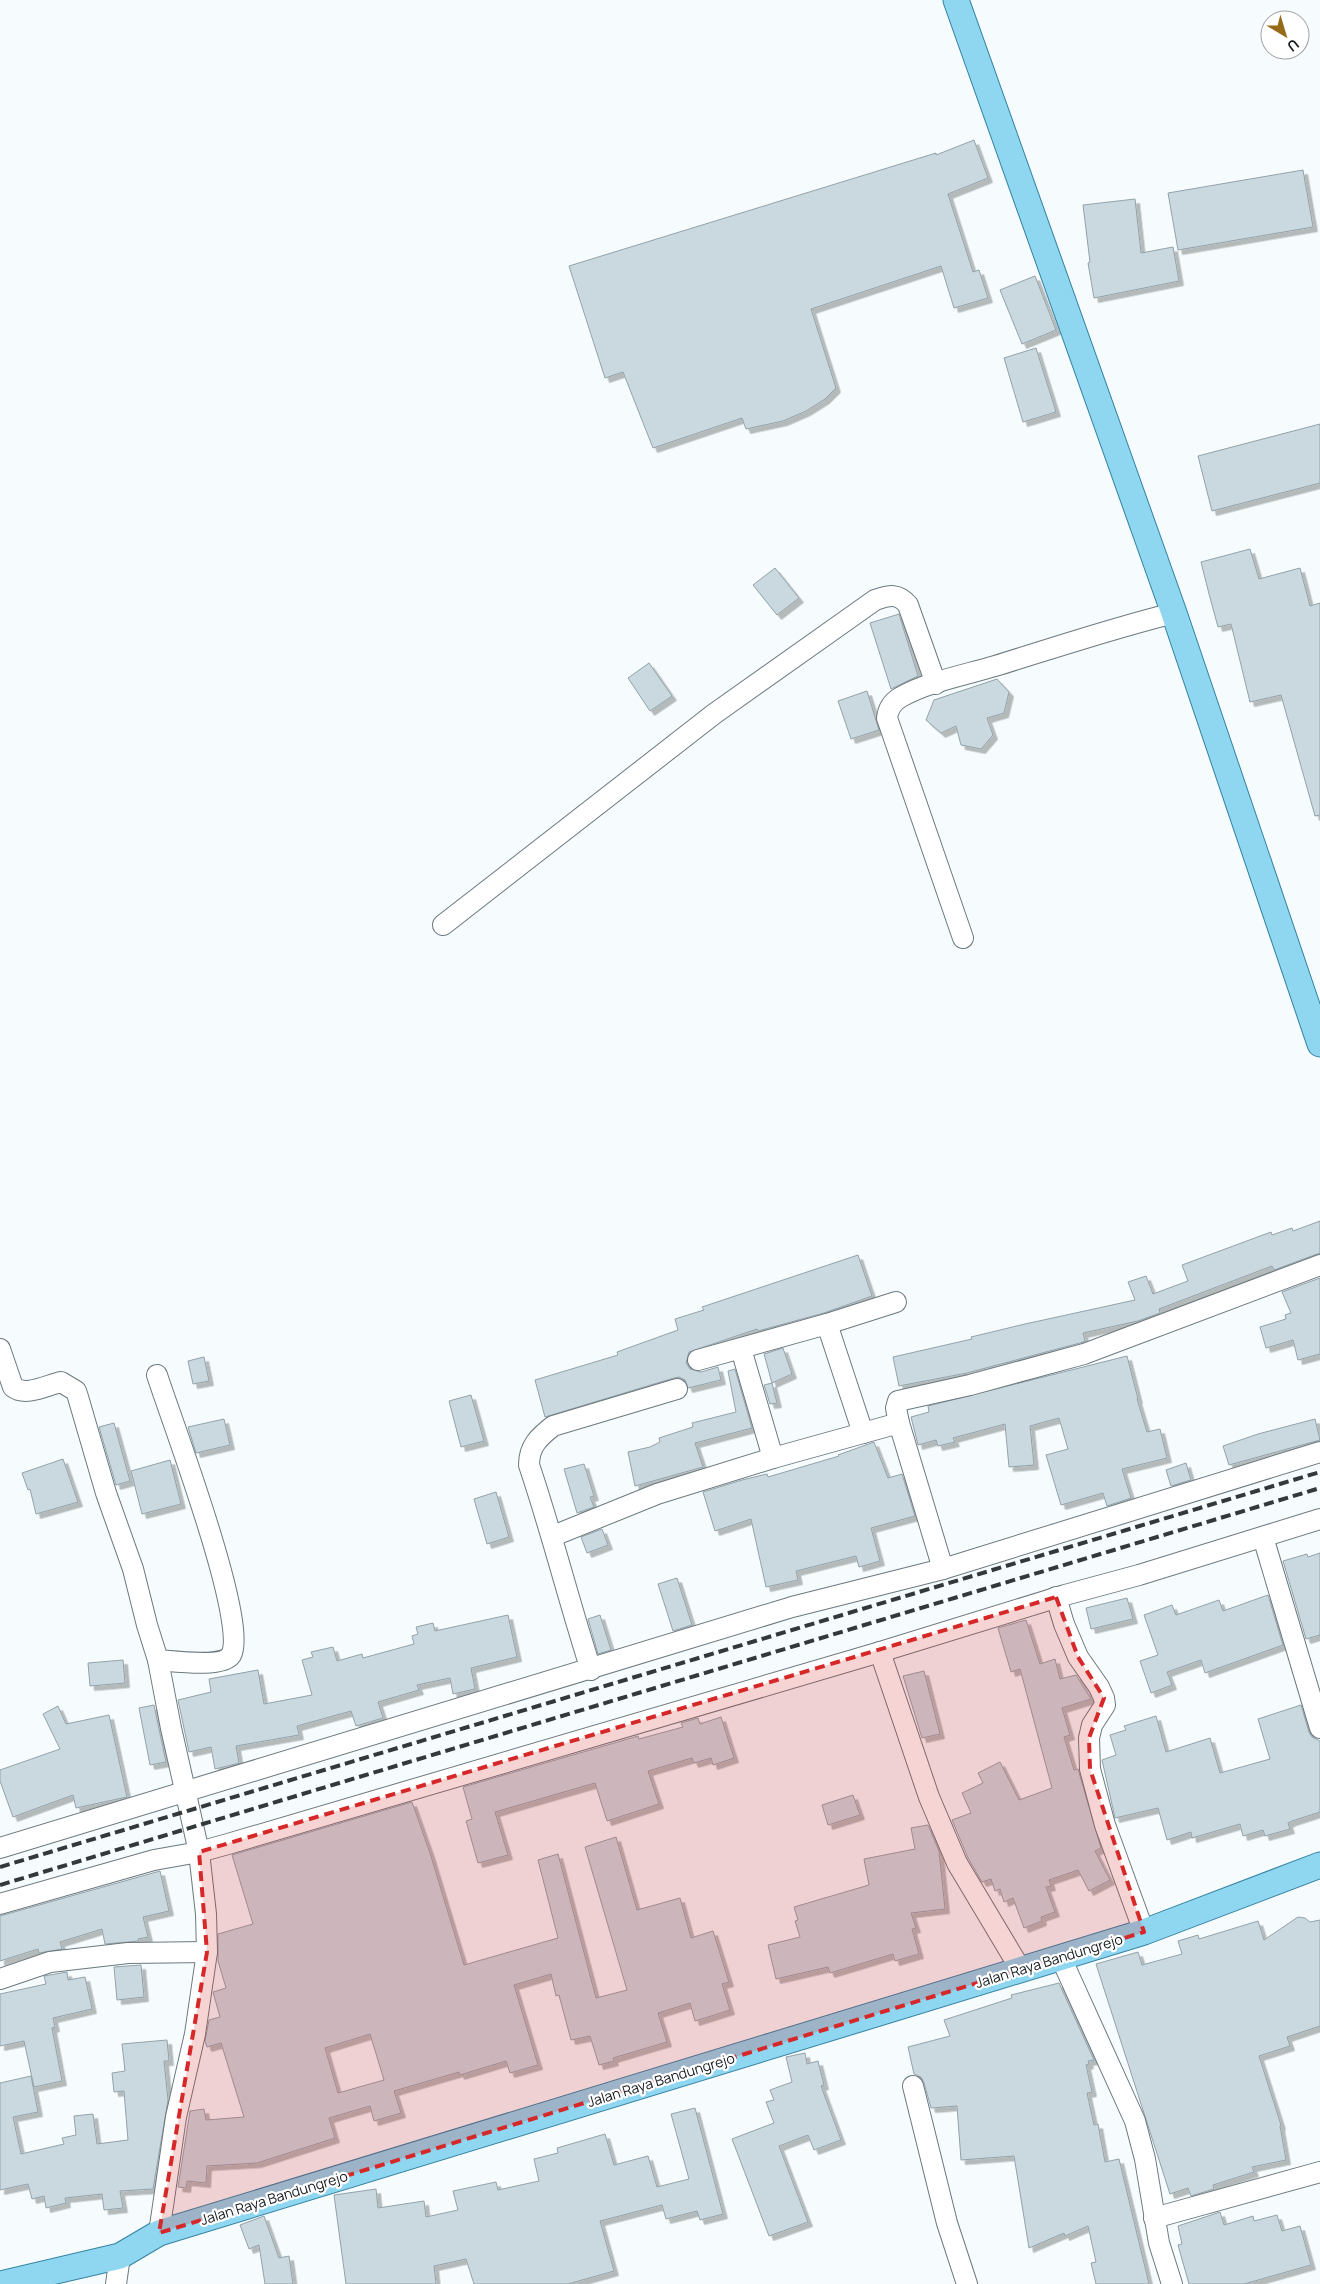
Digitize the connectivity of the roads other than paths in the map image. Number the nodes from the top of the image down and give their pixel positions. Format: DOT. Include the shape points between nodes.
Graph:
graph roads {
  1 [pos="956,0"];
  2 [pos="1174,613"];
  3 [pos="936,684"];
  4 [pos="443,925"];
  5 [pos="963,938"];
  6 [pos="1320,1044"];
  7 [pos="1320,1265"];
  8 [pos="896,1302"];
  9 [pos="827,1324"];
  10 [pos="0,1349"];
  11 [pos="741,1349"];
  12 [pos="698,1360"];
  13 [pos="157,1375"];
  14 [pos="676,1388"];
  15 [pos="899,1423"];
  16 [pos="863,1433"];
  17 [pos="1320,1452"];
  18 [pos="773,1458"];
  19 [pos="1320,1519"];
  20 [pos="553,1536"];
  21 [pos="1263,1537"];
  22 [pos="942,1569"];
  23 [pos="1056,1597"];
  24 [pos="880,1652"];
  25 [pos="158,1660"];
  26 [pos="590,1670"];
  27 [pos="1320,1728"];
  28 [pos="184,1791"];
  29 [pos="0,1848"];
  30 [pos="199,1852"];
  31 [pos="1320,1865"];
  32 [pos="0,1904"];
  33 [pos="1144,1932"];
  34 [pos="207,1952"];
  35 [pos="1061,1958"];
  36 [pos="1021,1970"];
  37 [pos="0,1979"];
  38 [pos="913,2086"];
  39 [pos="1320,2172"];
  40 [pos="1154,2218"];
  41 [pos="159,2233"];
  42 [pos="120,2256"];
  43 [pos="0,2284"];
  44 [pos="116,2284"];
  45 [pos="967,2284"];
  46 [pos="1172,2284"];
  1 -- 2 [label="main road"];
  2 -- 3 [label="street"];
  2 -- 6 [label="main road"];
  3 -- 4 [label="street" via="908,605 901,597 889,595 875,600 714,714"];
  3 -- 5 [label="street" via="901,697 888,710 887,718"];
  7 -- 15 [label="street" via="1084,1354 970,1385 901,1399 897,1404"];
  8 -- 9 [label="street"];
  9 -- 11 [label="street"];
  9 -- 16 [label="street"];
  10 -- 25 [label="street" via="17,1390 28,1391 61,1382 76,1390 106,1493 133,1569"];
  11 -- 12 [label="street"];
  11 -- 18 [label="street"];
  13 -- 25 [label="street" via="224,1576 235,1633 231,1655 224,1660 214,1663"];
  14 -- 20 [label="street" via="553,1426 538,1438 529,1454 529,1465"];
  15 -- 16 [label="street"];
  15 -- 22 [label="street"];
  16 -- 18 [label="street"];
  17 -- 22 [label="street"];
  18 -- 20 [label="street" via="657,1494"];
  19 -- 21 [label="street"];
  20 -- 26 [label="street" via="566,1593"];
  21 -- 23 [label="street"];
  21 -- 27 [label="street"];
  22 -- 26 [label="street" via="792,1608"];
  23 -- 24 [label="street"];
  23 -- 33 [label="street" via="1078,1657 1104,1698 1105,1705 1092,1725 1089,1738 1090,1769 1105,1825"];
  24 -- 30 [label="street"];
  24 -- 36 [label="street" via="920,1774 957,1863"];
  25 -- 28 [label="street"];
  26 -- 28 [label="street"];
  28 -- 29 [label="street"];
  28 -- 30 [label="street"];
  30 -- 32 [label="street" via="154,1860"];
  30 -- 34 [label="street"];
  31 -- 33 [label="main road, Jalan Raya Bandungrejo"];
  33 -- 35 [label="main road, Jalan Raya Bandungrejo"];
  34 -- 37 [label="street" via="128,1953 50,1962"];
  34 -- 41 [label="street" via="195,2034 176,2117"];
  35 -- 36 [label="main road, Jalan Raya Bandungrejo"];
  35 -- 40 [label="street" via="1135,2121"];
  36 -- 41 [label="main road, Jalan Raya Bandungrejo"];
  38 -- 45 [label="street" via="947,2223"];
  39 -- 40 [label="street"];
  40 -- 46 [label="street"];
  41 -- 42 [label="main road, Jalan Raya Bandungrejo"];
  42 -- 43 [label="main road, Jalan Raya Bandungrejo"];
  42 -- 44 [label="street"];
}
